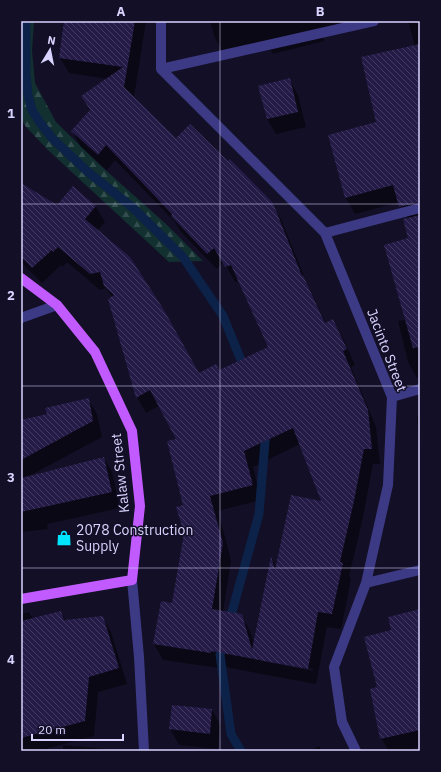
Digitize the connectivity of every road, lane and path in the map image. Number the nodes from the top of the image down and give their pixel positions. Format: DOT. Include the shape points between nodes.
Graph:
graph roads {
  1 [pos="161,21"];
  2 [pos="374,21"];
  3 [pos="161,69"];
  4 [pos="420,208"];
  5 [pos="325,233"];
  6 [pos="21,278"];
  7 [pos="57,305"];
  8 [pos="21,318"];
  9 [pos="420,389"];
  10 [pos="392,397"];
  11 [pos="420,570"];
  12 [pos="132,580"];
  13 [pos="366,584"];
  14 [pos="21,599"];
  15 [pos="144,751"];
  16 [pos="356,751"];
  1 -- 3 [label="street"];
  2 -- 3 [label="street"];
  3 -- 5 [label="street, Jacinto Street"];
  4 -- 5 [label="street"];
  5 -- 10 [label="street, Jacinto Street"];
  6 -- 7 [label="main road, Kalaw Street"];
  7 -- 8 [label="street"];
  7 -- 12 [label="main road, Kalaw Street" via="95,352 132,431 140,506"];
  9 -- 10 [label="street"];
  10 -- 13 [label="street, Jacinto Street" via="388,485"];
  11 -- 13 [label="street"];
  12 -- 14 [label="main road"];
  12 -- 15 [label="street, Kalaw Street"];
  13 -- 16 [label="street, Jacinto Street" via="334,667 342,722"];
}
